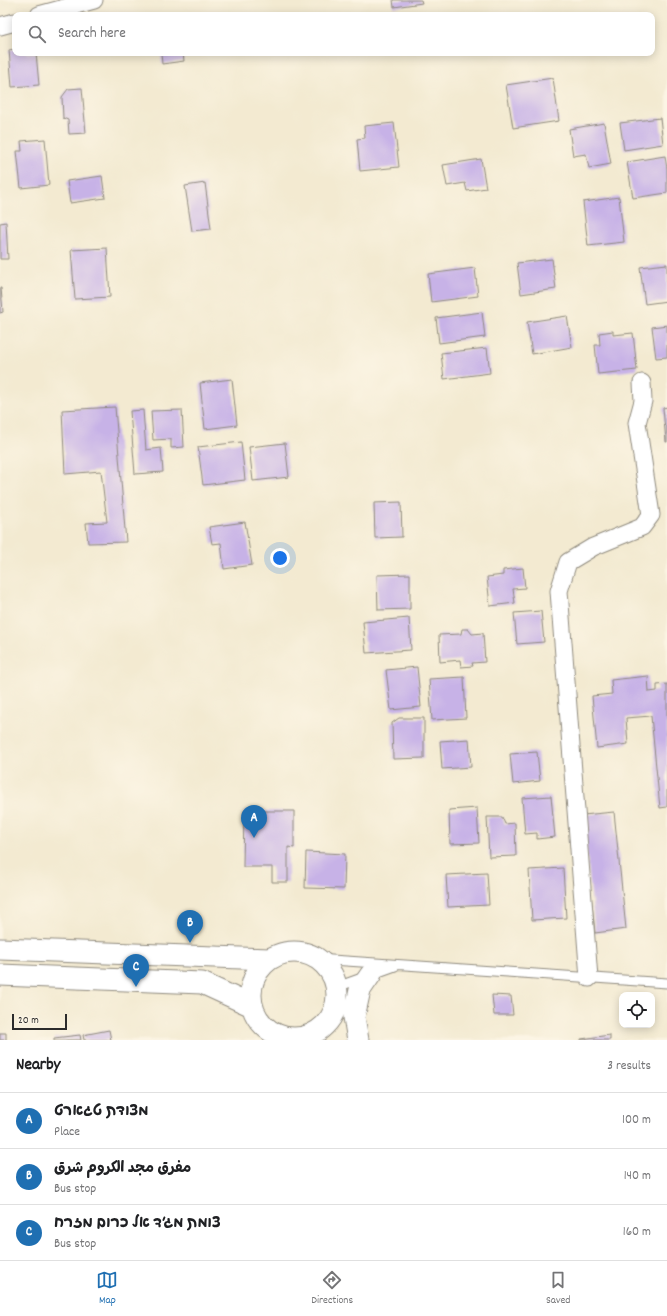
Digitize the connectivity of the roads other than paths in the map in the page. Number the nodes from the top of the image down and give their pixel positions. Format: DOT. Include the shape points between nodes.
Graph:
graph roads {
  1 [pos="94,0"];
  2 [pos="50,12"];
  3 [pos="12,23"];
  4 [pos="0,26"];
  5 [pos="642,383"];
  6 [pos="0,948"];
  7 [pos="270,959"];
  8 [pos="317,960"];
  9 [pos="398,964"];
  10 [pos="372,974"];
  11 [pos="0,975"];
  12 [pos="589,978"];
  13 [pos="667,983"];
  14 [pos="337,987"];
  15 [pos="252,1006"];
  16 [pos="335,1008"];
  17 [pos="298,1039"];
  18 [pos="347,1040"];
  19 [pos="358,1040"];
  1 -- 2 [label="street"];
  3 -- 4 [label="street"];
  5 -- 12 [label="street" via="643,401 637,423 651,515 642,527 592,547 568,562 559,591"];
  6 -- 7 [label="street"];
  7 -- 8 [label="street" via="283,953 297,952"];
  7 -- 15 [label="street" via="253,981 250,995"];
  8 -- 9 [label="lane"];
  8 -- 14 [label="street" via="332,974"];
  9 -- 10 [label="lane"];
  9 -- 12 [label="lane"];
  10 -- 14 [label="lane"];
  10 -- 19 [label="street" via="360,990 354,1017"];
  11 -- 15 [label="street" via="202,983"];
  12 -- 13 [label="lane"];
  14 -- 16 [label="street"];
  15 -- 17 [label="street" via="260,1022 270,1032 284,1038"];
  16 -- 17 [label="street" via="324,1027 312,1035"];
  16 -- 18 [label="street"];
}
